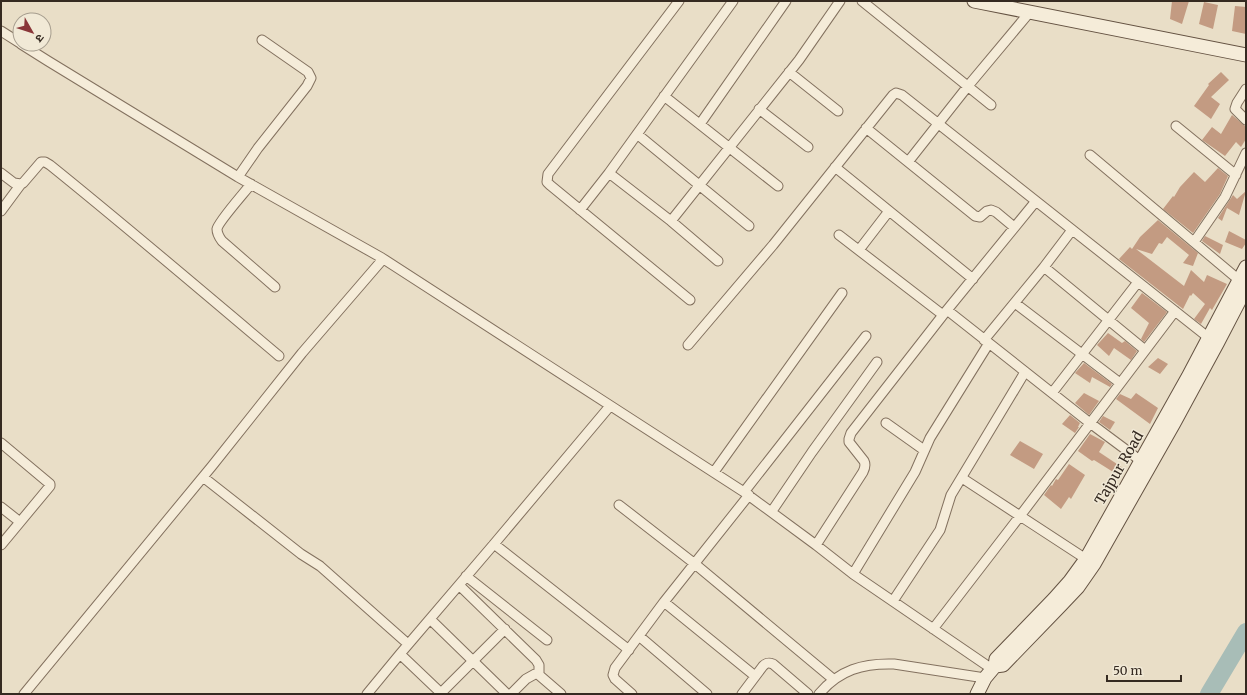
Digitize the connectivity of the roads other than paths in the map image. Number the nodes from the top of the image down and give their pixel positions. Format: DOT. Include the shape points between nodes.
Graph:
graph roads {
  1 [pos="679,1"];
  2 [pos="733,1"];
  3 [pos="786,1"];
  4 [pos="840,1"];
  5 [pos="862,1"];
  6 [pos="974,1"];
  7 [pos="1029,13"];
  8 [pos="1,31"];
  9 [pos="12,38"];
  10 [pos="262,40"];
  11 [pos="34,52"];
  12 [pos="1246,55"];
  13 [pos="789,72"];
  14 [pos="968,86"];
  15 [pos="1246,89"];
  16 [pos="664,96"];
  17 [pos="991,104"];
  18 [pos="760,109"];
  19 [pos="838,112"];
  20 [pos="1246,120"];
  21 [pos="938,123"];
  22 [pos="700,124"];
  23 [pos="1176,126"];
  24 [pos="866,128"];
  25 [pos="637,134"];
  26 [pos="808,147"];
  27 [pos="728,148"];
  28 [pos="1246,154"];
  29 [pos="1090,155"];
  30 [pos="908,162"];
  31 [pos="835,167"];
  32 [pos="1,173"];
  33 [pos="608,173"];
  34 [pos="1236,175"];
  35 [pos="238,177"];
  36 [pos="21,184"];
  37 [pos="251,184"];
  38 [pos="699,186"];
  39 [pos="778,186"];
  40 [pos="1036,201"];
  41 [pos="580,210"];
  42 [pos="1,211"];
  43 [pos="889,211"];
  44 [pos="671,221"];
  45 [pos="749,226"];
  46 [pos="1014,227"];
  47 [pos="1072,230"];
  48 [pos="839,235"];
  49 [pos="1194,242"];
  50 [pos="860,250"];
  51 [pos="383,259"];
  52 [pos="718,261"];
  53 [pos="1044,267"];
  54 [pos="1246,267"];
  55 [pos="972,279"];
  56 [pos="1138,282"];
  57 [pos="1243,284"];
  58 [pos="275,287"];
  59 [pos="842,294"];
  60 [pos="690,300"];
  61 [pos="1015,303"];
  62 [pos="1175,311"];
  63 [pos="945,313"];
  64 [pos="1109,320"];
  65 [pos="866,336"];
  66 [pos="1209,338"];
  67 [pos="986,341"];
  68 [pos="688,345"];
  69 [pos="1145,350"];
  70 [pos="1082,354"];
  71 [pos="279,356"];
  72 [pos="1204,357"];
  73 [pos="876,362"];
  74 [pos="1025,372"];
  75 [pos="1120,383"];
  76 [pos="1052,393"];
  77 [pos="610,406"];
  78 [pos="1090,423"];
  79 [pos="886,424"];
  80 [pos="1,443"];
  81 [pos="924,450"];
  82 [pos="1141,462"];
  83 [pos="714,472"];
  84 [pos="204,477"];
  85 [pos="962,478"];
  86 [pos="747,493"];
  87 [pos="619,505"];
  88 [pos="1,507"];
  89 [pos="772,512"];
  90 [pos="1020,516"];
  91 [pos="20,522"];
  92 [pos="494,544"];
  93 [pos="1,545"];
  94 [pos="816,545"];
  95 [pos="1086,559"];
  96 [pos="695,564"];
  97 [pos="853,574"];
  98 [pos="466,576"];
  99 [pos="458,585"];
  100 [pos="893,601"];
  101 [pos="664,602"];
  102 [pos="430,619"];
  103 [pos="505,629"];
  104 [pos="933,629"];
  105 [pos="639,636"];
  106 [pos="546,640"];
  107 [pos="408,644"];
  108 [pos="628,650"];
  109 [pos="400,654"];
  110 [pos="473,661"];
  111 [pos="991,671"];
  112 [pos="539,675"];
  113 [pos="755,676"];
  114 [pos="834,679"];
  115 [pos="371,693"];
  116 [pos="442,693"];
  117 [pos="24,694"];
  118 [pos="506,694"];
  119 [pos="511,694"];
  120 [pos="561,694"];
  121 [pos="632,694"];
  122 [pos="707,694"];
  123 [pos="742,694"];
  124 [pos="808,694"];
  125 [pos="819,694"];
  126 [pos="977,694"];
  1 -- 41 [label="street" via="548,174 547,182"];
  2 -- 16 [label="street"];
  3 -- 22 [label="street"];
  4 -- 13 [label="street"];
  5 -- 14 [label="street"];
  6 -- 7 [label="main road"];
  7 -- 12 [label="main road"];
  7 -- 14 [label="street"];
  8 -- 9 [label="street"];
  10 -- 35 [label="street" via="308,72 311,78"];
  11 -- 35 [label="street"];
  13 -- 18 [label="street"];
  13 -- 19 [label="street"];
  14 -- 17 [label="street"];
  14 -- 21 [label="street"];
  15 -- 20 [label="street" via="1235,108"];
  16 -- 22 [label="street"];
  16 -- 25 [label="street"];
  18 -- 26 [label="street"];
  18 -- 27 [label="street"];
  21 -- 24 [label="street" via="896,93"];
  21 -- 30 [label="street"];
  21 -- 40 [label="street"];
  22 -- 27 [label="street"];
  23 -- 34 [label="street"];
  24 -- 30 [label="street"];
  24 -- 31 [label="street"];
  25 -- 33 [label="street"];
  25 -- 38 [label="street"];
  27 -- 38 [label="street"];
  27 -- 39 [label="street"];
  28 -- 34 [label="street"];
  29 -- 49 [label="street"];
  30 -- 46 [label="street" via="976,216 980,217 989,210 994,211"];
  31 -- 43 [label="street"];
  31 -- 68 [label="street"];
  32 -- 36 [label="street"];
  33 -- 41 [label="street"];
  33 -- 44 [label="street"];
  34 -- 49 [label="street" via="1225,197"];
  35 -- 37 [label="street"];
  36 -- 42 [label="street"];
  36 -- 71 [label="street" via="41,162 50,165"];
  37 -- 51 [label="street"];
  37 -- 58 [label="street" via="220,223 217,232 222,241"];
  38 -- 44 [label="street"];
  38 -- 45 [label="street"];
  40 -- 46 [label="street"];
  40 -- 47 [label="street"];
  41 -- 60 [label="street"];
  43 -- 50 [label="street"];
  43 -- 55 [label="street"];
  44 -- 52 [label="street"];
  46 -- 55 [label="street"];
  47 -- 53 [label="street"];
  47 -- 56 [label="street"];
  48 -- 50 [label="street"];
  49 -- 57 [label="street"];
  50 -- 63 [label="street"];
  51 -- 77 [label="street"];
  51 -- 84 [label="street" via="302,353"];
  53 -- 61 [label="street"];
  53 -- 64 [label="street"];
  54 -- 57 [label="main road, Tajpur Road"];
  55 -- 63 [label="street"];
  56 -- 62 [label="street"];
  56 -- 64 [label="street"];
  57 -- 66 [label="main road, Tajpur Road"];
  57 -- 72 [label="main road, Tajpur Road"];
  59 -- 83 [label="street"];
  61 -- 67 [label="street"];
  61 -- 70 [label="street"];
  62 -- 66 [label="street"];
  62 -- 69 [label="street"];
  63 -- 67 [label="street"];
  63 -- 94 [label="street" via="851,433 849,442 864,461 865,468"];
  64 -- 69 [label="street"];
  64 -- 70 [label="street"];
  65 -- 86 [label="street"];
  66 -- 72 [label="main road, Tajpur Road"];
  67 -- 74 [label="street"];
  67 -- 81 [label="street"];
  69 -- 75 [label="street"];
  70 -- 75 [label="street"];
  70 -- 76 [label="street"];
  72 -- 82 [label="main road, Tajpur Road"];
  72 -- 111 [label="main road, Tajpur Road" via="1150,466 1094,564 1061,605 1003,665"];
  73 -- 89 [label="street"];
  74 -- 76 [label="street"];
  74 -- 85 [label="street"];
  75 -- 78 [label="street"];
  76 -- 78 [label="street"];
  77 -- 83 [label="street"];
  77 -- 92 [label="street"];
  78 -- 82 [label="street"];
  78 -- 90 [label="street"];
  79 -- 81 [label="street"];
  80 -- 91 [label="street" via="50,484"];
  81 -- 97 [label="street" via="911,478"];
  82 -- 95 [label="main road, Tajpur Road"];
  83 -- 86 [label="street"];
  84 -- 107 [label="street" via="320,566"];
  84 -- 117 [label="street"];
  85 -- 90 [label="street"];
  85 -- 100 [label="street" via="951,495 940,530"];
  86 -- 89 [label="street"];
  86 -- 96 [label="street"];
  87 -- 96 [label="street"];
  88 -- 91 [label="street"];
  89 -- 94 [label="street"];
  90 -- 95 [label="street"];
  90 -- 104 [label="street"];
  91 -- 93 [label="street"];
  92 -- 98 [label="street"];
  92 -- 108 [label="street"];
  94 -- 97 [label="street"];
  95 -- 111 [label="main road, Tajpur Road" via="1054,599 996,659"];
  96 -- 101 [label="street"];
  96 -- 114 [label="street"];
  97 -- 100 [label="street"];
  98 -- 99 [label="street"];
  98 -- 106 [label="street"];
  99 -- 102 [label="street"];
  99 -- 103 [label="street"];
  100 -- 104 [label="street"];
  101 -- 105 [label="street"];
  101 -- 113 [label="street"];
  102 -- 107 [label="street"];
  102 -- 110 [label="street"];
  103 -- 110 [label="street"];
  103 -- 112 [label="street" via="536,660"];
  104 -- 111 [label="street"];
  105 -- 108 [label="street"];
  105 -- 122 [label="street"];
  107 -- 109 [label="street"];
  108 -- 121 [label="street" via="613,675"];
  109 -- 115 [label="street"];
  109 -- 116 [label="street"];
  110 -- 116 [label="street"];
  110 -- 118 [label="street"];
  111 -- 114 [label="street" via="879,663 852,670"];
  111 -- 126 [label="main road, Tajpur Road"];
  112 -- 119 [label="street" via="532,675"];
  112 -- 120 [label="street"];
  113 -- 123 [label="street"];
  113 -- 124 [label="street" via="766,663 773,664"];
  114 -- 125 [label="street"];
}
